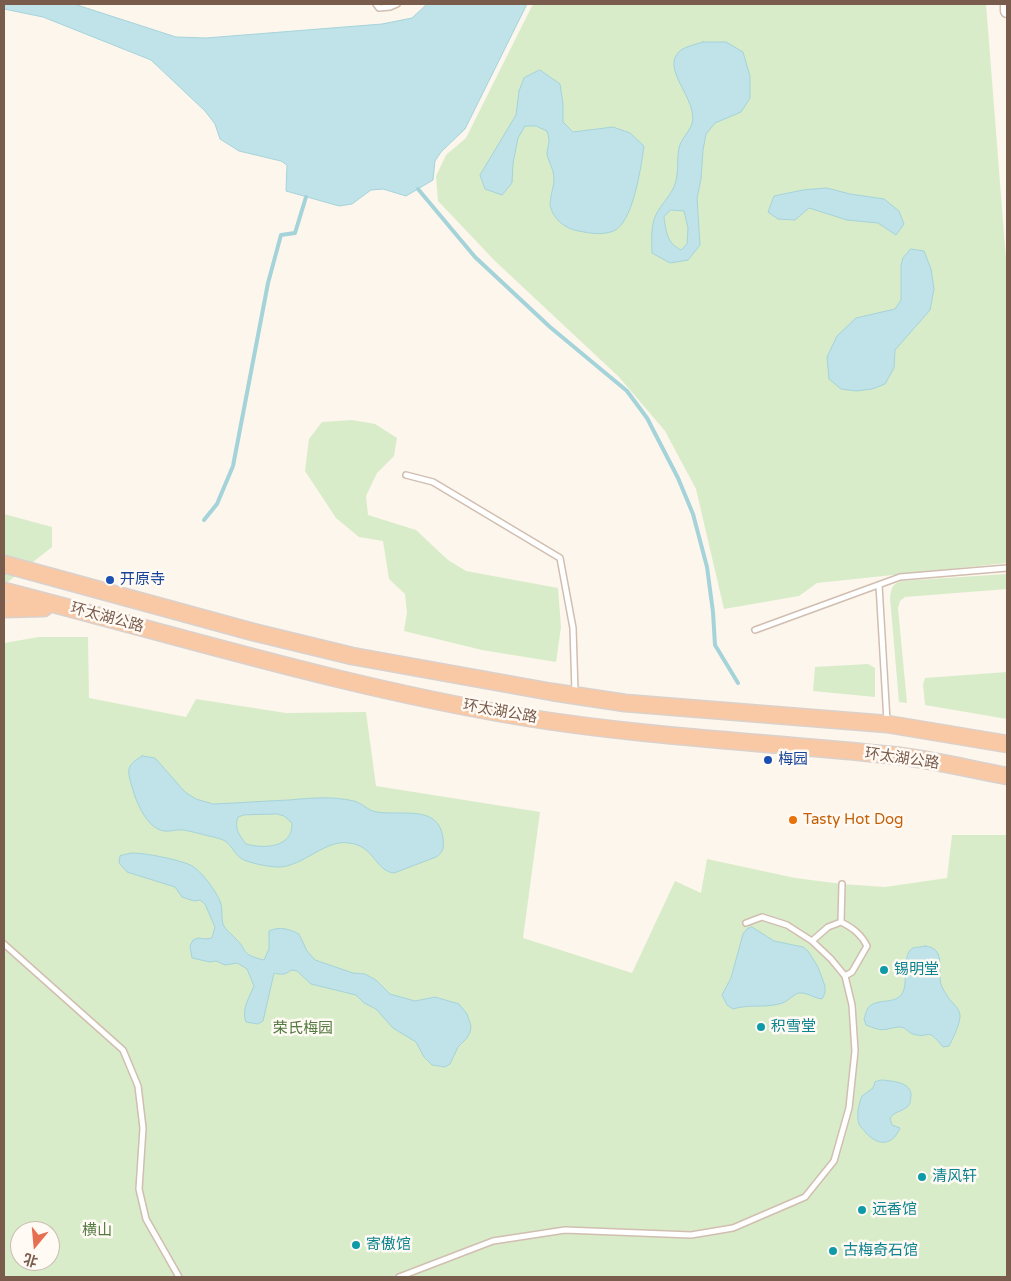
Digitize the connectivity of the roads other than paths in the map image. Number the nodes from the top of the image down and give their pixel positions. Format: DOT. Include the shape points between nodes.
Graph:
graph roads {
  1 [pos="376,4"];
  2 [pos="397,4"];
  3 [pos="1006,4"];
  4 [pos="1007,11"];
  5 [pos="406,475"];
  6 [pos="4,564"];
  7 [pos="1007,568"];
  8 [pos="879,585"];
  9 [pos="4,591"];
  10 [pos="4,609"];
  11 [pos="76,610"];
  12 [pos="755,630"];
  13 [pos="575,695"];
  14 [pos="887,724"];
  15 [pos="1007,744"];
  16 [pos="1007,776"];
  17 [pos="842,884"];
  18 [pos="841,922"];
  19 [pos="746,923"];
  20 [pos="812,941"];
  21 [pos="4,944"];
  22 [pos="845,976"];
  23 [pos="180,1277"];
  24 [pos="399,1277"];
  1 -- 2 [label="lane" via="379,8"];
  3 -- 4 [label="street"];
  5 -- 13 [label="lane" via="433,482 560,558 572,628"];
  6 -- 13 [label="highway, 环太湖公路" via="352,656"];
  7 -- 8 [label="lane" via="900,577"];
  8 -- 12 [label="lane"];
  8 -- 14 [label="lane"];
  9 -- 11 [label="highway, 环太湖公路"];
  10 -- 11 [label="highway"];
  11 -- 16 [label="highway, 环太湖公路" via="280,665 522,717 620,731 894,756"];
  13 -- 14 [label="highway, 环太湖公路" via="625,703"];
  14 -- 15 [label="highway, 环太湖公路"];
  17 -- 18 [label="lane"];
  18 -- 20 [label="lane" via="828,927"];
  18 -- 22 [label="lane" via="858,933 867,946 852,972"];
  19 -- 20 [label="lane" via="762,917 787,925"];
  20 -- 22 [label="lane"];
  21 -- 23 [label="lane" via="123,1050 138,1086 143,1128 139,1189 146,1219"];
  22 -- 24 [label="lane" via="852,1005 855,1051 849,1108 834,1161 805,1197 733,1228 691,1235 565,1230 493,1241"];
}
